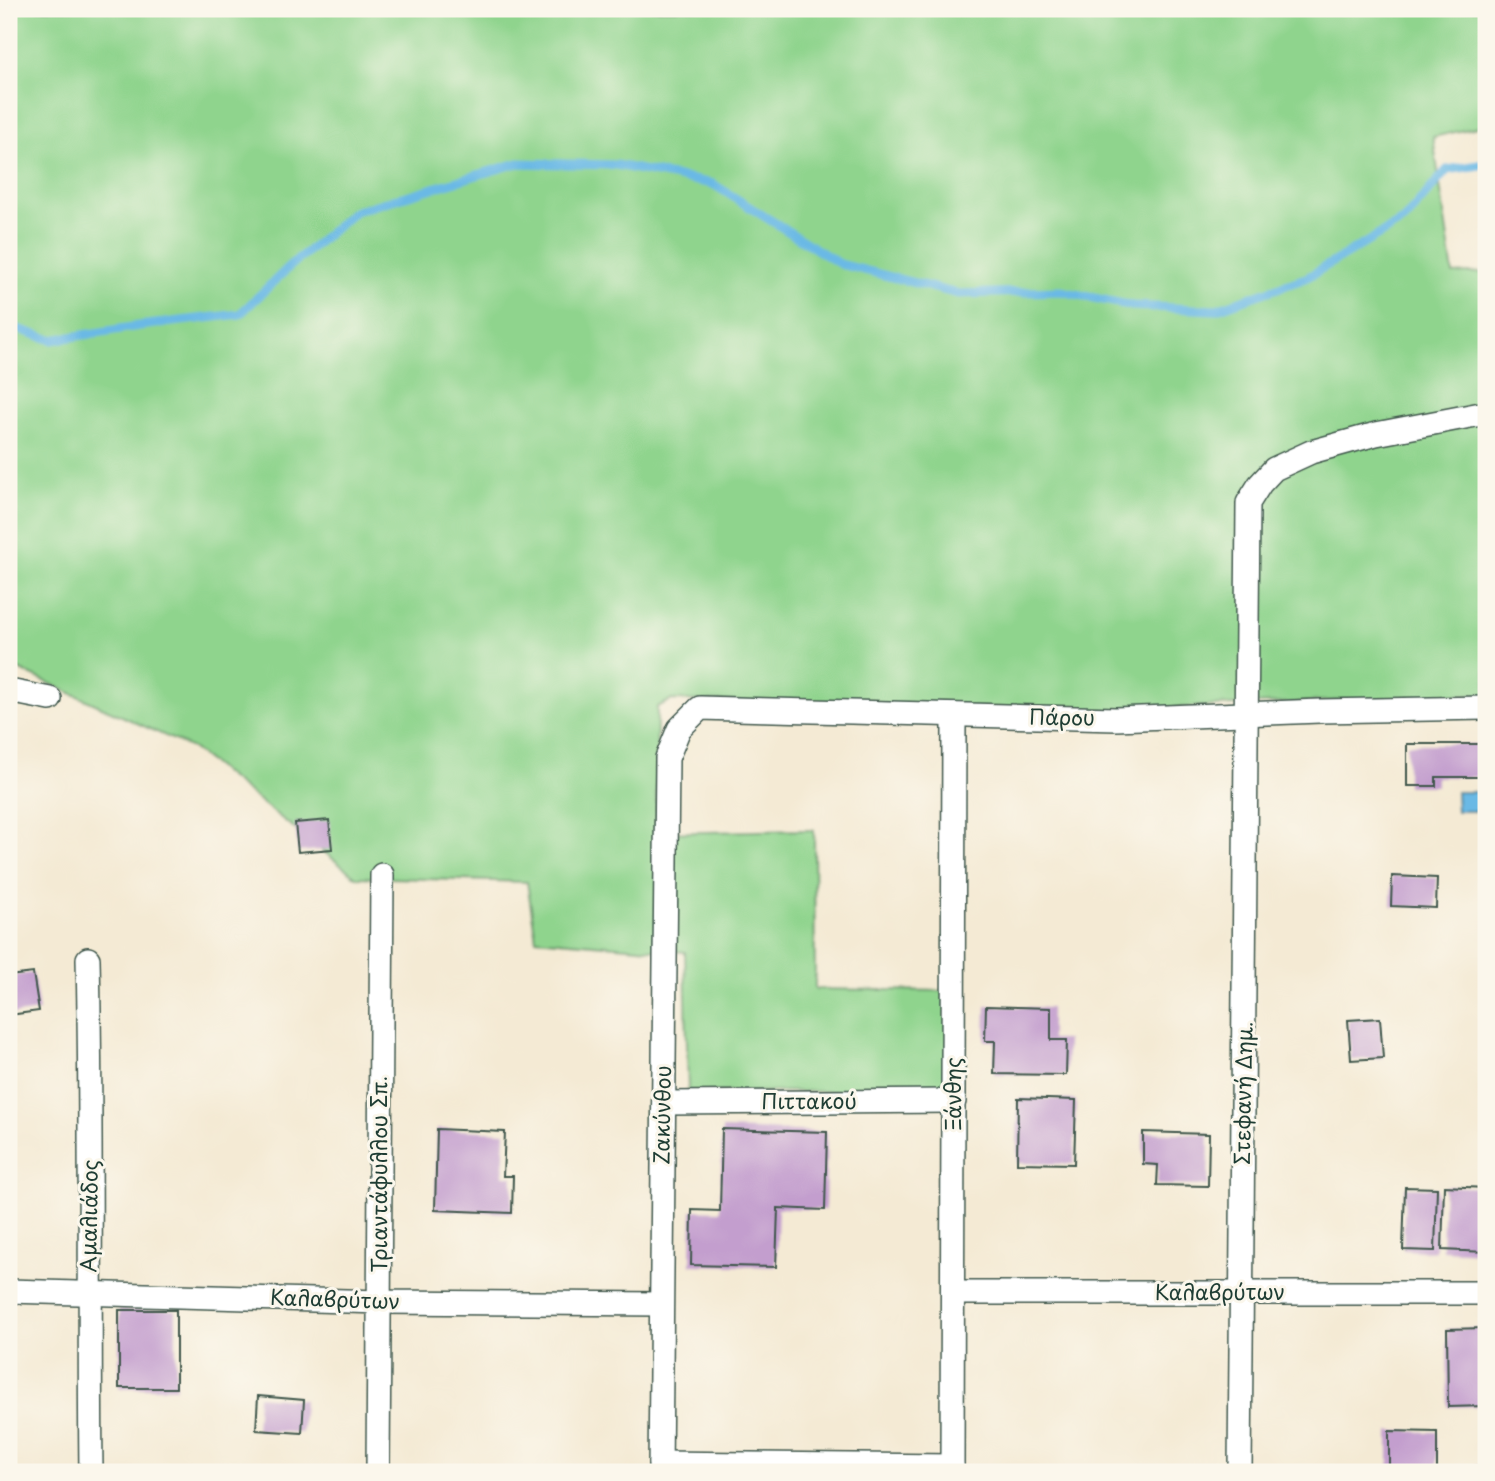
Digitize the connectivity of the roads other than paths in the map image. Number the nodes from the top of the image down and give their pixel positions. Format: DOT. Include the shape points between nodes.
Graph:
graph roads {
  1 [pos="1486,413"];
  2 [pos="9,691"];
  3 [pos="50,699"];
  4 [pos="1486,708"];
  5 [pos="1248,713"];
  6 [pos="954,715"];
  7 [pos="667,758"];
  8 [pos="382,875"];
  9 [pos="88,959"];
  10 [pos="954,1101"];
  11 [pos="664,1103"];
  12 [pos="9,1291"];
  13 [pos="88,1292"];
  14 [pos="954,1293"];
  15 [pos="1242,1293"];
  16 [pos="1486,1293"];
  17 [pos="380,1302"];
  18 [pos="661,1304"];
  19 [pos="660,1467"];
  20 [pos="952,1469"];
  21 [pos="91,1472"];
  22 [pos="377,1472"];
  23 [pos="1240,1472"];
  1 -- 5 [label="street, Στεφανή Δημ." via="1376,433 1311,452 1275,469 1260,484 1248,503"];
  2 -- 3 [label="street"];
  4 -- 5 [label="street, Πάρου"];
  5 -- 6 [label="street, Πάρου" via="1116,719"];
  5 -- 15 [label="street, Στεφανή Δημ."];
  6 -- 7 [label="street, Πάρου" via="700,708 679,729"];
  6 -- 10 [label="street, Ξάνθης"];
  7 -- 11 [label="street, Ζακύνθου"];
  8 -- 17 [label="street, Τριαντάφυλλου Σπ."];
  9 -- 13 [label="street, Αμαλιάδος"];
  10 -- 11 [label="street, Πιττακού"];
  10 -- 14 [label="street, Ξάνθης"];
  11 -- 18 [label="street, Ζακύνθου"];
  12 -- 13 [label="street, Καλαβρύτων"];
  13 -- 17 [label="street, Καλαβρύτων"];
  13 -- 21 [label="street, Αμαλιάδος"];
  14 -- 15 [label="street, Καλαβρύτων"];
  14 -- 20 [label="street, Ξάνθης"];
  15 -- 16 [label="street, Καλαβρύτων"];
  15 -- 23 [label="street, Στεφανή Δημ."];
  17 -- 18 [label="street, Καλαβρύτων"];
  17 -- 22 [label="street, Τριαντάφυλλου Σπ."];
  18 -- 19 [label="street, Ζακύνθου"];
  19 -- 20 [label="street"];
}
